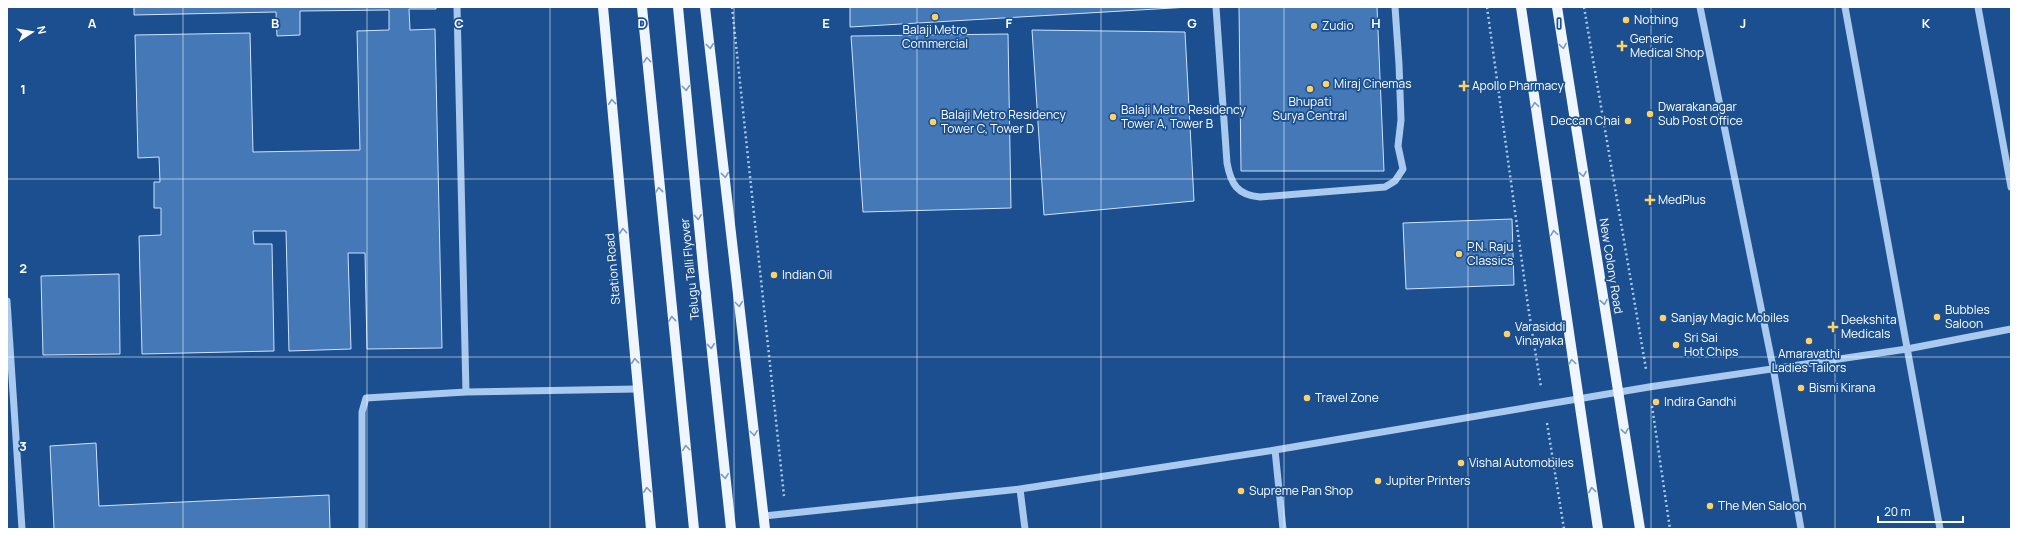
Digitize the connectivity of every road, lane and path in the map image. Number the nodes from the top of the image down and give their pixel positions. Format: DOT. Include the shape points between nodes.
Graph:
graph roads {
  1 [pos="457,7"];
  2 [pos="603,7"];
  3 [pos="642,7"];
  4 [pos="678,7"];
  5 [pos="705,7"];
  6 [pos="732,7"];
  7 [pos="1216,7"];
  8 [pos="1395,7"];
  9 [pos="1487,7"];
  10 [pos="1521,7"];
  11 [pos="1557,7"];
  12 [pos="1584,7"];
  13 [pos="1700,7"];
  14 [pos="1844,7"];
  15 [pos="1978,7"];
  16 [pos="2011,187"];
  17 [pos="7,301"];
  18 [pos="2011,329"];
  19 [pos="1907,349"];
  20 [pos="1773,367"];
  21 [pos="1649,387"];
  22 [pos="637,389"];
  23 [pos="466,392"];
  24 [pos="1619,392"];
  25 [pos="1578,398"];
  26 [pos="1544,404"];
  27 [pos="1275,450"];
  28 [pos="1020,489"];
  29 [pos="786,514"];
  30 [pos="764,516"];
  31 [pos="22,529"];
  32 [pos="362,529"];
  33 [pos="651,529"];
  34 [pos="694,529"];
  35 [pos="731,529"];
  36 [pos="765,529"];
  37 [pos="1025,529"];
  38 [pos="1282,529"];
  39 [pos="1564,529"];
  40 [pos="1598,529"];
  41 [pos="1640,529"];
  42 [pos="1670,529"];
  43 [pos="1800,529"];
  44 [pos="1940,529"];
  1 -- 23 [label="street"];
  22 -- 2 [label="main road, Station Road, one-way"];
  34 -- 3 [label="main road, Telugu Talli Flyover, one-way"];
  4 -- 35 [label="main road, Telugu Talli Flyover, one-way"];
  5 -- 30 [label="main road, one-way"];
  6 -- 29 [label="path"];
  7 -- 8 [label="street" via="1230,177 1234,185 1247,196 1260,197 1385,187 1395,182 1403,169 1398,146 1401,120"];
  9 -- 26 [label="path"];
  25 -- 10 [label="main road, one-way"];
  11 -- 24 [label="main road, New Colony Road, one-way"];
  12 -- 21 [label="path"];
  13 -- 20 [label="street"];
  14 -- 19 [label="street"];
  15 -- 16 [label="street"];
  17 -- 31 [label="street"];
  18 -- 19 [label="street"];
  19 -- 20 [label="street"];
  19 -- 44 [label="street"];
  20 -- 21 [label="street"];
  20 -- 43 [label="street"];
  21 -- 24 [label="street"];
  21 -- 42 [label="path"];
  22 -- 23 [label="street"];
  33 -- 22 [label="main road, Station Road, one-way"];
  23 -- 32 [label="street" via="366,398 362,412"];
  24 -- 25 [label="street"];
  24 -- 41 [label="main road, New Colony Road, one-way"];
  25 -- 26 [label="street"];
  40 -- 25 [label="main road, one-way"];
  26 -- 27 [label="street"];
  26 -- 39 [label="path"];
  27 -- 28 [label="street"];
  27 -- 38 [label="street"];
  28 -- 29 [label="street"];
  28 -- 37 [label="street"];
  29 -- 30 [label="street"];
  30 -- 36 [label="main road"];
}
